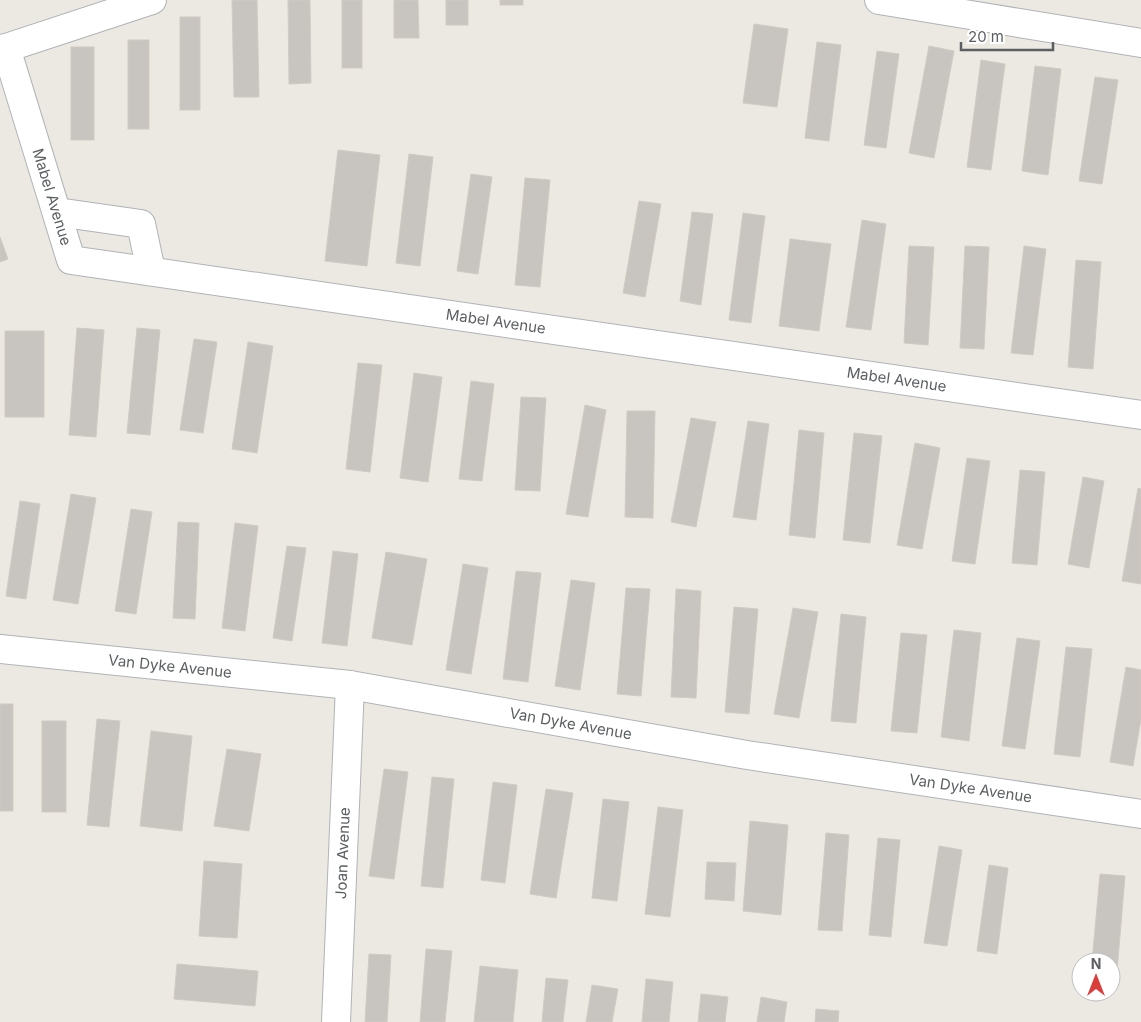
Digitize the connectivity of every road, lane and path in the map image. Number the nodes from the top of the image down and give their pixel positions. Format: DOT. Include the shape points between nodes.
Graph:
graph roads {
  1 [pos="152,0"];
  2 [pos="879,0"];
  3 [pos="1141,43"];
  4 [pos="3,49"];
  5 [pos="57,212"];
  6 [pos="150,271"];
  7 [pos="1141,415"];
  8 [pos="0,649"];
  9 [pos="350,684"];
  10 [pos="1141,814"];
  11 [pos="336,1022"];
  1 -- 4 [label="street"];
  2 -- 3 [label="street"];
  4 -- 5 [label="street, Mabel Avenue"];
  5 -- 6 [label="street, Mabel Avenue" via="71,260"];
  5 -- 6 [label="street" via="141,224"];
  6 -- 7 [label="street, Mabel Avenue"];
  8 -- 9 [label="street, Van Dyke Avenue"];
  9 -- 10 [label="street, Van Dyke Avenue" via="747,755"];
  9 -- 11 [label="street, Joan Avenue"];
}
